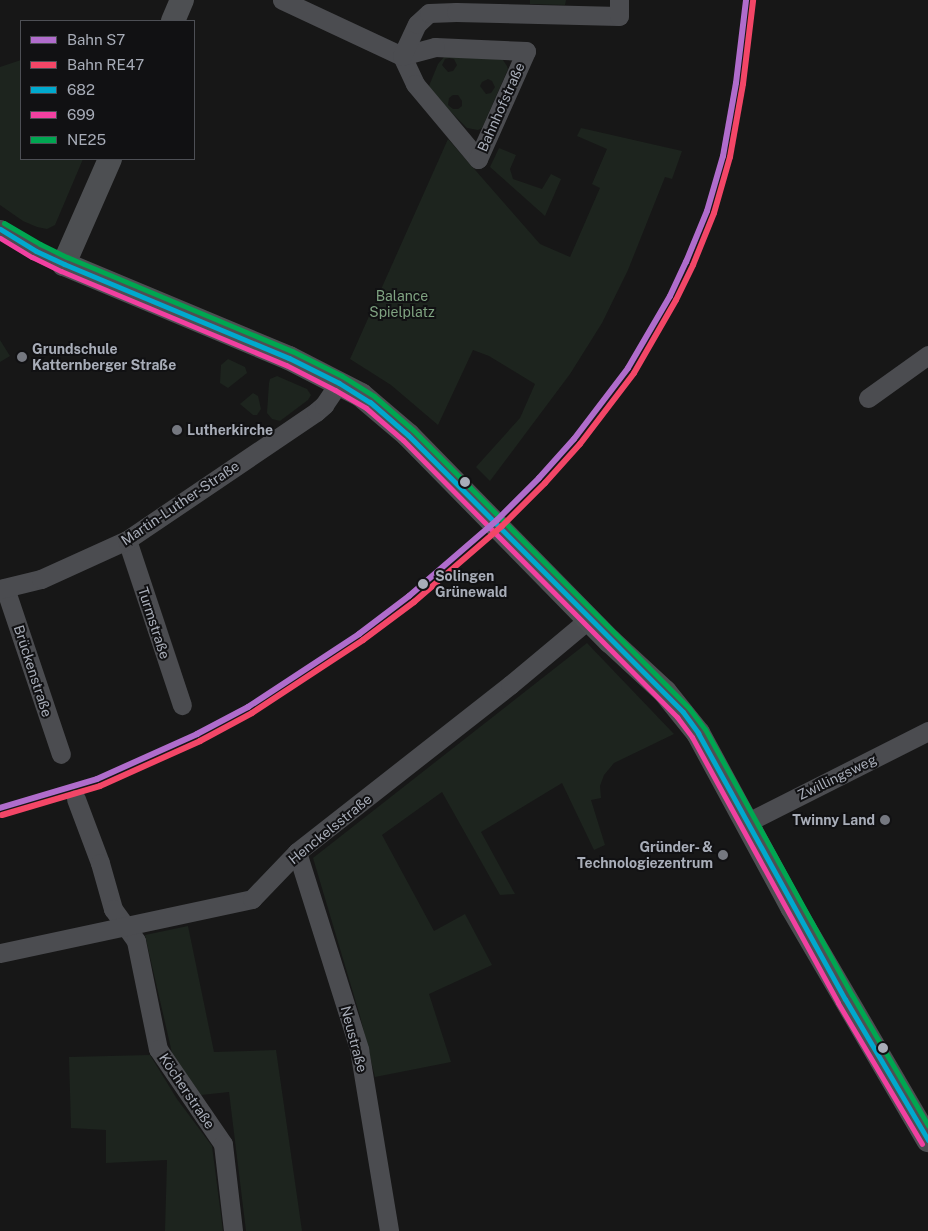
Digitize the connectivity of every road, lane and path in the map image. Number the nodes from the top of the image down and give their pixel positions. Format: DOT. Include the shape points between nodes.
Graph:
graph roads {
  1 [pos="182,0"];
  2 [pos="282,0"];
  3 [pos="619,0"];
  4 [pos="457,6"];
  5 [pos="173,20"];
  6 [pos="402,56"];
  7 [pos="110,160"];
  8 [pos="0,229"];
  9 [pos="64,264"];
  10 [pos="928,355"];
  11 [pos="340,383"];
  12 [pos="868,398"];
  13 [pos="127,540"];
  14 [pos="3,589"];
  15 [pos="589,619"];
  16 [pos="182,705"];
  17 [pos="928,732"];
  18 [pos="61,754"];
  19 [pos="76,799"];
  20 [pos="746,823"];
  21 [pos="297,852"];
  22 [pos="123,926"];
  23 [pos="0,953"];
  24 [pos="927,1136"];
  25 [pos="233,1231"];
  26 [pos="389,1231"];
  1 -- 5 [label="main road"];
  2 -- 6 [label="street"];
  3 -- 4 [label="street" via="619,16"];
  4 -- 6 [label="street" via="423,17"];
  6 -- 6 [label="street, Bahnhofstraße" via="415,84 478,159 526,51 435,47"];
  7 -- 9 [label="main road"];
  8 -- 9 [label="street"];
  9 -- 11 [label="main road" via="280,354"];
  10 -- 12 [label="street"];
  11 -- 13 [label="street, Martin-Luther-Straße" via="316,412"];
  11 -- 15 [label="main road" via="370,402 408,436"];
  13 -- 14 [label="street, Martin-Luther-Straße" via="41,579"];
  13 -- 16 [label="street, Turmstraße"];
  14 -- 18 [label="street, Brückenstraße"];
  15 -- 20 [label="main road" via="683,712 698,733"];
  15 -- 21 [label="street, Henckelsstraße"];
  17 -- 20 [label="street, Zwillingsweg"];
  19 -- 22 [label="street" via="100,863 113,910"];
  20 -- 24 [label="main road" via="844,999"];
  21 -- 22 [label="street, Henckelsstraße" via="248,901"];
  21 -- 26 [label="street, Neustraße" via="359,1049"];
  22 -- 23 [label="street, Henckelsstraße"];
  22 -- 25 [label="street, Köcherstraße" via="136,941 158,1049 223,1144"];
}
